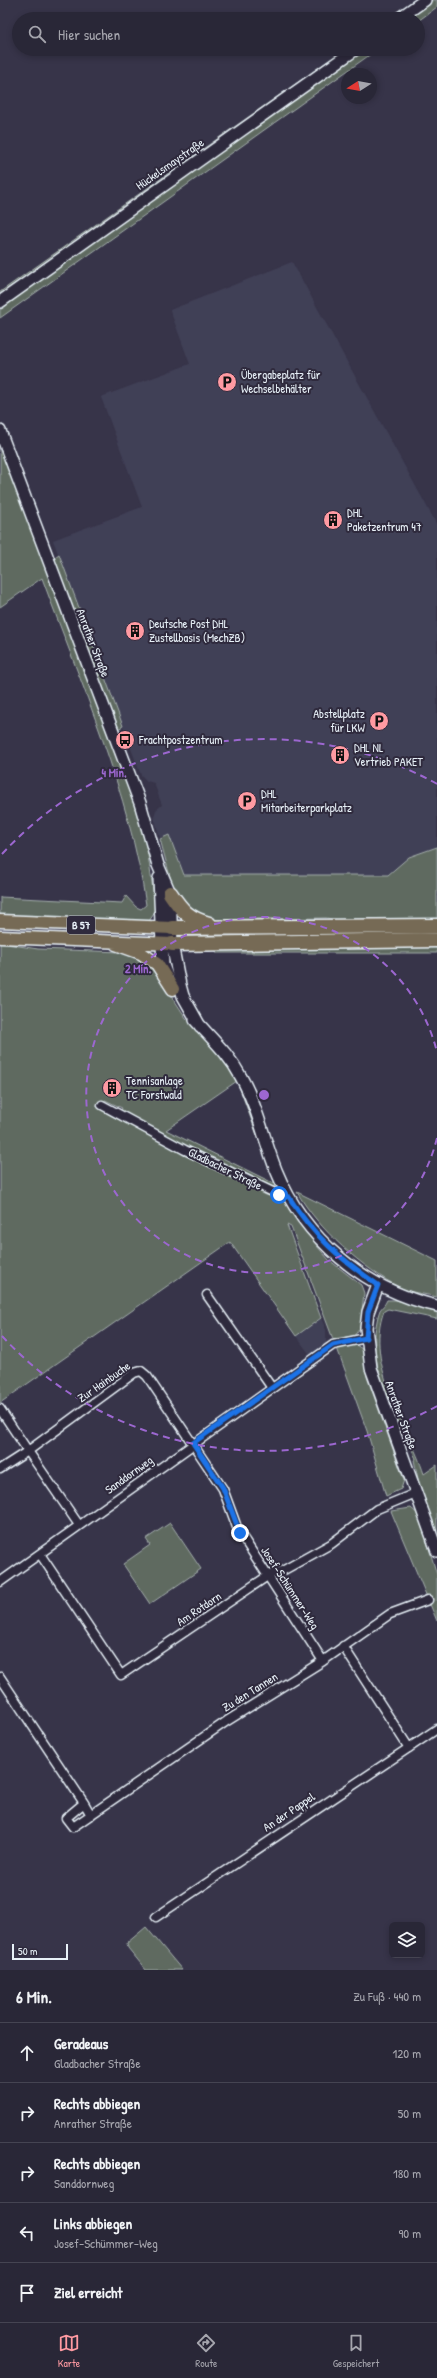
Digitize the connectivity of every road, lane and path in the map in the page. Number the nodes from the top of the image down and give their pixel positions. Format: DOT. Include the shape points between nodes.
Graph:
graph roads {
  1 [pos="425,0"];
  2 [pos="408,12"];
  3 [pos="346,56"];
  4 [pos="0,302"];
  5 [pos="0,431"];
  6 [pos="158,865"];
  7 [pos="170,893"];
  8 [pos="0,921"];
  9 [pos="437,926"];
  10 [pos="167,928"];
  11 [pos="221,928"];
  12 [pos="0,937"];
  13 [pos="437,940"];
  14 [pos="109,941"];
  15 [pos="167,943"];
  16 [pos="173,990"];
  17 [pos="200,1026"];
  18 [pos="102,1105"];
  19 [pos="289,1197"];
  20 [pos="378,1285"];
  21 [pos="207,1295"];
  22 [pos="437,1306"];
  23 [pos="366,1338"];
  24 [pos="272,1388"];
  25 [pos="0,1409"];
  26 [pos="193,1443"];
  27 [pos="28,1451"];
  28 [pos="0,1469"];
  29 [pos="416,1493"];
  30 [pos="79,1525"];
  31 [pos="437,1551"];
  32 [pos="40,1554"];
  33 [pos="269,1575"];
  34 [pos="0,1582"];
  35 [pos="428,1600"];
  36 [pos="342,1646"];
  37 [pos="323,1660"];
  38 [pos="0,1676"];
  39 [pos="437,1729"];
  40 [pos="409,1748"];
  41 [pos="84,1803"];
  42 [pos="91,1814"];
  43 [pos="156,1917"];
  1 -- 2 [label="main road"];
  3 -- 4 [label="main road, Hückelsmaystraße"];
  5 -- 6 [label="main road, Anrather Straße" via="137,795"];
  6 -- 7 [label="main road, Anrather Straße"];
  6 -- 10 [label="main road, Anrather Straße"];
  7 -- 10 [label="main road, Anrather Straße"];
  7 -- 11 [label="highway" via="182,911"];
  8 -- 10 [label="main road, B 57"];
  9 -- 11 [label="highway"];
  10 -- 11 [label="highway"];
  10 -- 15 [label="main road, Anrather Straße"];
  12 -- 14 [label="main road, B 57"];
  13 -- 15 [label="highway"];
  14 -- 15 [label="main road, B 57"];
  14 -- 16 [label="main road" via="141,953 157,964"];
  15 -- 16 [label="main road, Anrather Straße" via="163,965"];
  15 -- 17 [label="main road, Anrather Straße" via="183,996"];
  16 -- 17 [label="main road, Anrather Straße"];
  17 -- 19 [label="main road, Anrather Straße" via="230,1058 242,1078 276,1171"];
  18 -- 19 [label="street, Gladbacher Straße" via="185,1150 279,1195"];
  19 -- 20 [label="main road" via="322,1242"];
  20 -- 22 [label="main road"];
  20 -- 23 [label="main road, Anrather Straße" via="368,1312"];
  21 -- 24 [label="street"];
  23 -- 24 [label="street, Sanddornweg" via="338,1342"];
  23 -- 29 [label="main road, Anrather Straße" via="367,1353 376,1385"];
  24 -- 26 [label="street, Sanddornweg"];
  25 -- 27 [label="street"];
  26 -- 27 [label="street, Zur Hainbuche" via="141,1371"];
  26 -- 30 [label="street, Sanddornweg"];
  26 -- 33 [label="street, Josef-Schümmer-Weg" via="223,1488 238,1530"];
  27 -- 28 [label="street, Zur Hainbuche"];
  27 -- 30 [label="street"];
  29 -- 31 [label="main road, Anrather Straße"];
  29 -- 33 [label="street, Am Rotdorn" via="377,1509 331,1544 284,1570"];
  30 -- 32 [label="street, Sanddornweg"];
  32 -- 33 [label="street, Am Rotdorn" via="121,1674"];
  32 -- 34 [label="street, Sanddornweg"];
  33 -- 37 [label="street, Josef-Schümmer-Weg"];
  35 -- 36 [label="street, Zu den Tannen" via="390,1614"];
  36 -- 37 [label="street, Zu den Tannen"];
  36 -- 40 [label="street"];
  37 -- 42 [label="street, Zu den Tannen" via="227,1721"];
  38 -- 41 [label="street"];
  39 -- 40 [label="street, An der Pappel"];
  40 -- 43 [label="street, An der Pappel"];
  41 -- 42 [label="street"];
  41 -- 42 [label="street, Zu den Tannen" via="66,1818 73,1828"];
}
